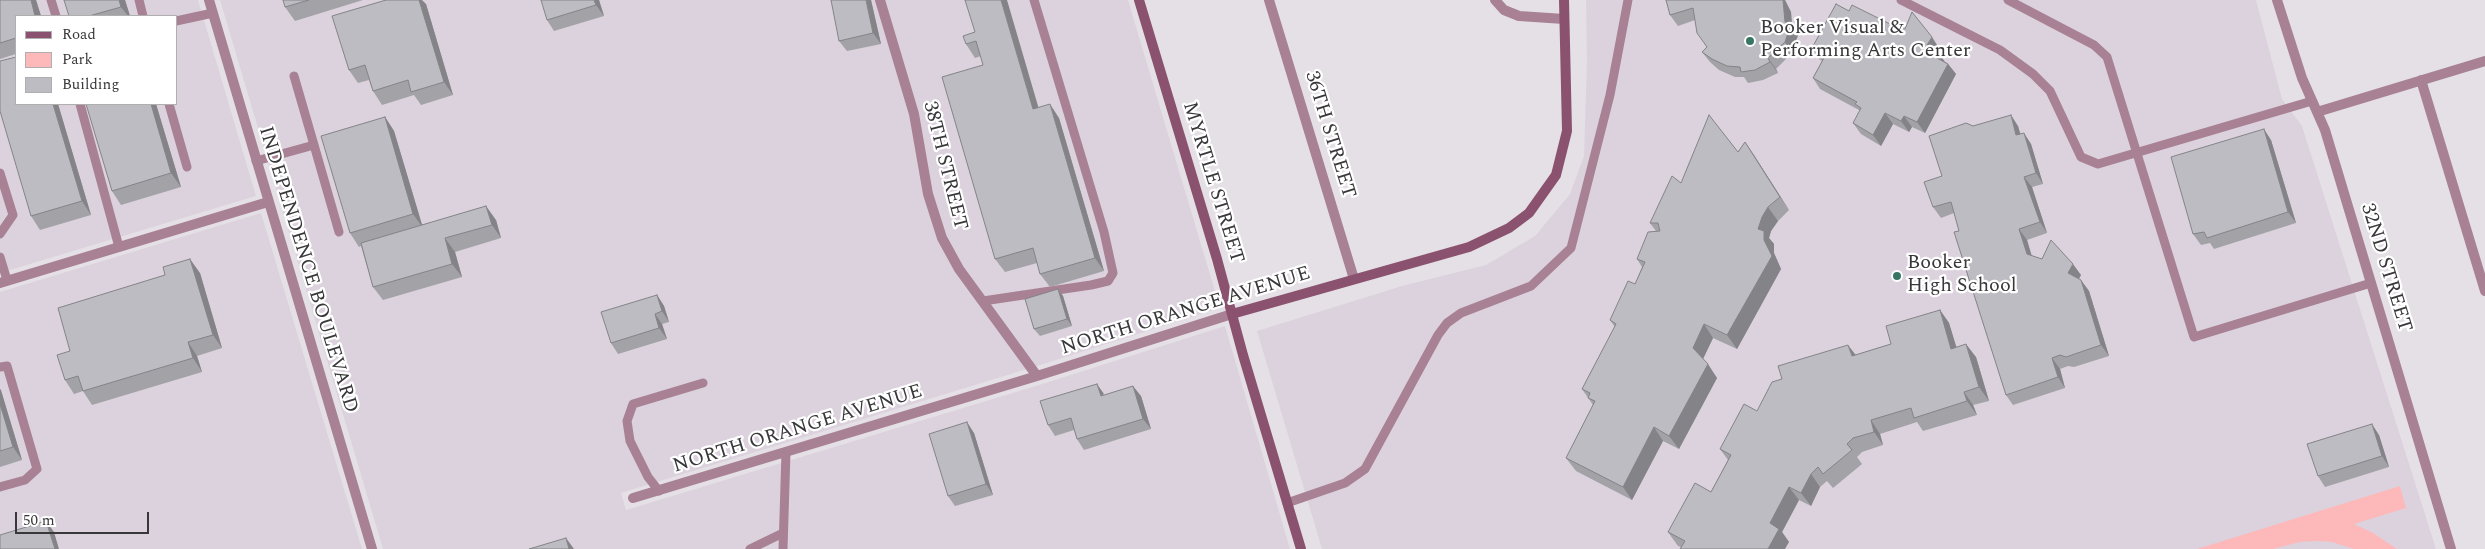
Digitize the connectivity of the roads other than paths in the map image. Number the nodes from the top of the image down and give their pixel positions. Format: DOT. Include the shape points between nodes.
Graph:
graph roads {
  1 [pos="51,0"];
  2 [pos="138,0"];
  3 [pos="209,0"];
  4 [pos="880,0"];
  5 [pos="1034,0"];
  6 [pos="1138,0"];
  7 [pos="1269,0"];
  8 [pos="1494,0"];
  9 [pos="1564,0"];
  10 [pos="1628,0"];
  11 [pos="1901,0"];
  12 [pos="2008,0"];
  13 [pos="2277,0"];
  14 [pos="213,13"];
  15 [pos="56,15"];
  16 [pos="144,15"];
  17 [pos="1564,19"];
  18 [pos="178,21"];
  19 [pos="2485,61"];
  20 [pos="294,76"];
  21 [pos="2421,80"];
  22 [pos="2312,101"];
  23 [pos="80,105"];
  24 [pos="169,105"];
  25 [pos="2317,112"];
  26 [pos="314,145"];
  27 [pos="2136,154"];
  28 [pos="256,161"];
  29 [pos="187,167"];
  30 [pos="0,173"];
  31 [pos="268,202"];
  32 [pos="339,232"];
  33 [pos="0,234"];
  34 [pos="119,247"];
  35 [pos="0,258"];
  36 [pos="1354,280"];
  37 [pos="4,281"];
  38 [pos="2371,283"];
  39 [pos="2485,291"];
  40 [pos="983,301"];
  41 [pos="1232,314"];
  42 [pos="0,367"];
  43 [pos="1037,376"];
  44 [pos="703,383"];
  45 [pos="786,452"];
  46 [pos="0,487"];
  47 [pos="659,490"];
  48 [pos="633,498"];
  49 [pos="1287,503"];
  50 [pos="783,533"];
  51 [pos="372,549"];
  52 [pos="750,549"];
  53 [pos="783,549"];
  54 [pos="1301,549"];
  55 [pos="2452,549"];
  1 -- 15 [label="lane"];
  2 -- 16 [label="lane"];
  3 -- 14 [label="street, INDEPENDENCE BOULEVARD"];
  4 -- 40 [label="street, 38TH STREET" via="914,114 936,224 960,270"];
  5 -- 40 [label="lane" via="1104,232 1113,273 1108,280 1092,286"];
  6 -- 41 [label="street, MYRTLE STREET"];
  7 -- 36 [label="street, 36TH STREET"];
  8 -- 17 [label="street" via="1504,10 1519,16"];
  9 -- 17 [label="street, NORTH ORANGE AVENUE"];
  10 -- 49 [label="lane" via="1610,95 1571,248 1531,286 1461,313 1447,323 1365,469 1345,484"];
  11 -- 27 [label="lane" via="2000,50 2033,74 2050,91 2082,157 2098,164"];
  12 -- 27 [label="lane" via="2094,45 2107,56"];
  13 -- 22 [label="street, 32ND STREET"];
  14 -- 18 [label="lane"];
  14 -- 28 [label="street, INDEPENDENCE BOULEVARD"];
  17 -- 36 [label="street, NORTH ORANGE AVENUE" via="1567,131 1556,175 1545,194 1529,213 1489,238 1469,247"];
  19 -- 21 [label="street"];
  20 -- 26 [label="lane"];
  21 -- 25 [label="street"];
  21 -- 39 [label="street"];
  22 -- 25 [label="street, 32ND STREET"];
  22 -- 27 [label="lane"];
  23 -- 34 [label="lane"];
  24 -- 29 [label="lane"];
  25 -- 38 [label="street, 32ND STREET"];
  26 -- 28 [label="lane"];
  26 -- 32 [label="lane"];
  27 -- 38 [label="lane" via="2194,337"];
  28 -- 31 [label="street, INDEPENDENCE BOULEVARD"];
  30 -- 33 [label="lane" via="13,215"];
  31 -- 34 [label="street"];
  31 -- 51 [label="street, INDEPENDENCE BOULEVARD"];
  34 -- 37 [label="street"];
  35 -- 37 [label="lane"];
  36 -- 41 [label="street, NORTH ORANGE AVENUE"];
  38 -- 55 [label="street, 32ND STREET"];
  40 -- 43 [label="street, 38TH STREET"];
  41 -- 43 [label="street, NORTH ORANGE AVENUE"];
  41 -- 49 [label="street, MYRTLE STREET"];
  42 -- 46 [label="lane" via="8,366 37,469 25,480"];
  43 -- 45 [label="street, NORTH ORANGE AVENUE"];
  44 -- 47 [label="lane" via="633,404 627,422 630,441"];
  45 -- 47 [label="street, NORTH ORANGE AVENUE"];
  45 -- 50 [label="lane"];
  47 -- 48 [label="street, NORTH ORANGE AVENUE"];
  49 -- 54 [label="street, MYRTLE STREET"];
  50 -- 52 [label="lane"];
  50 -- 53 [label="lane"];
}
